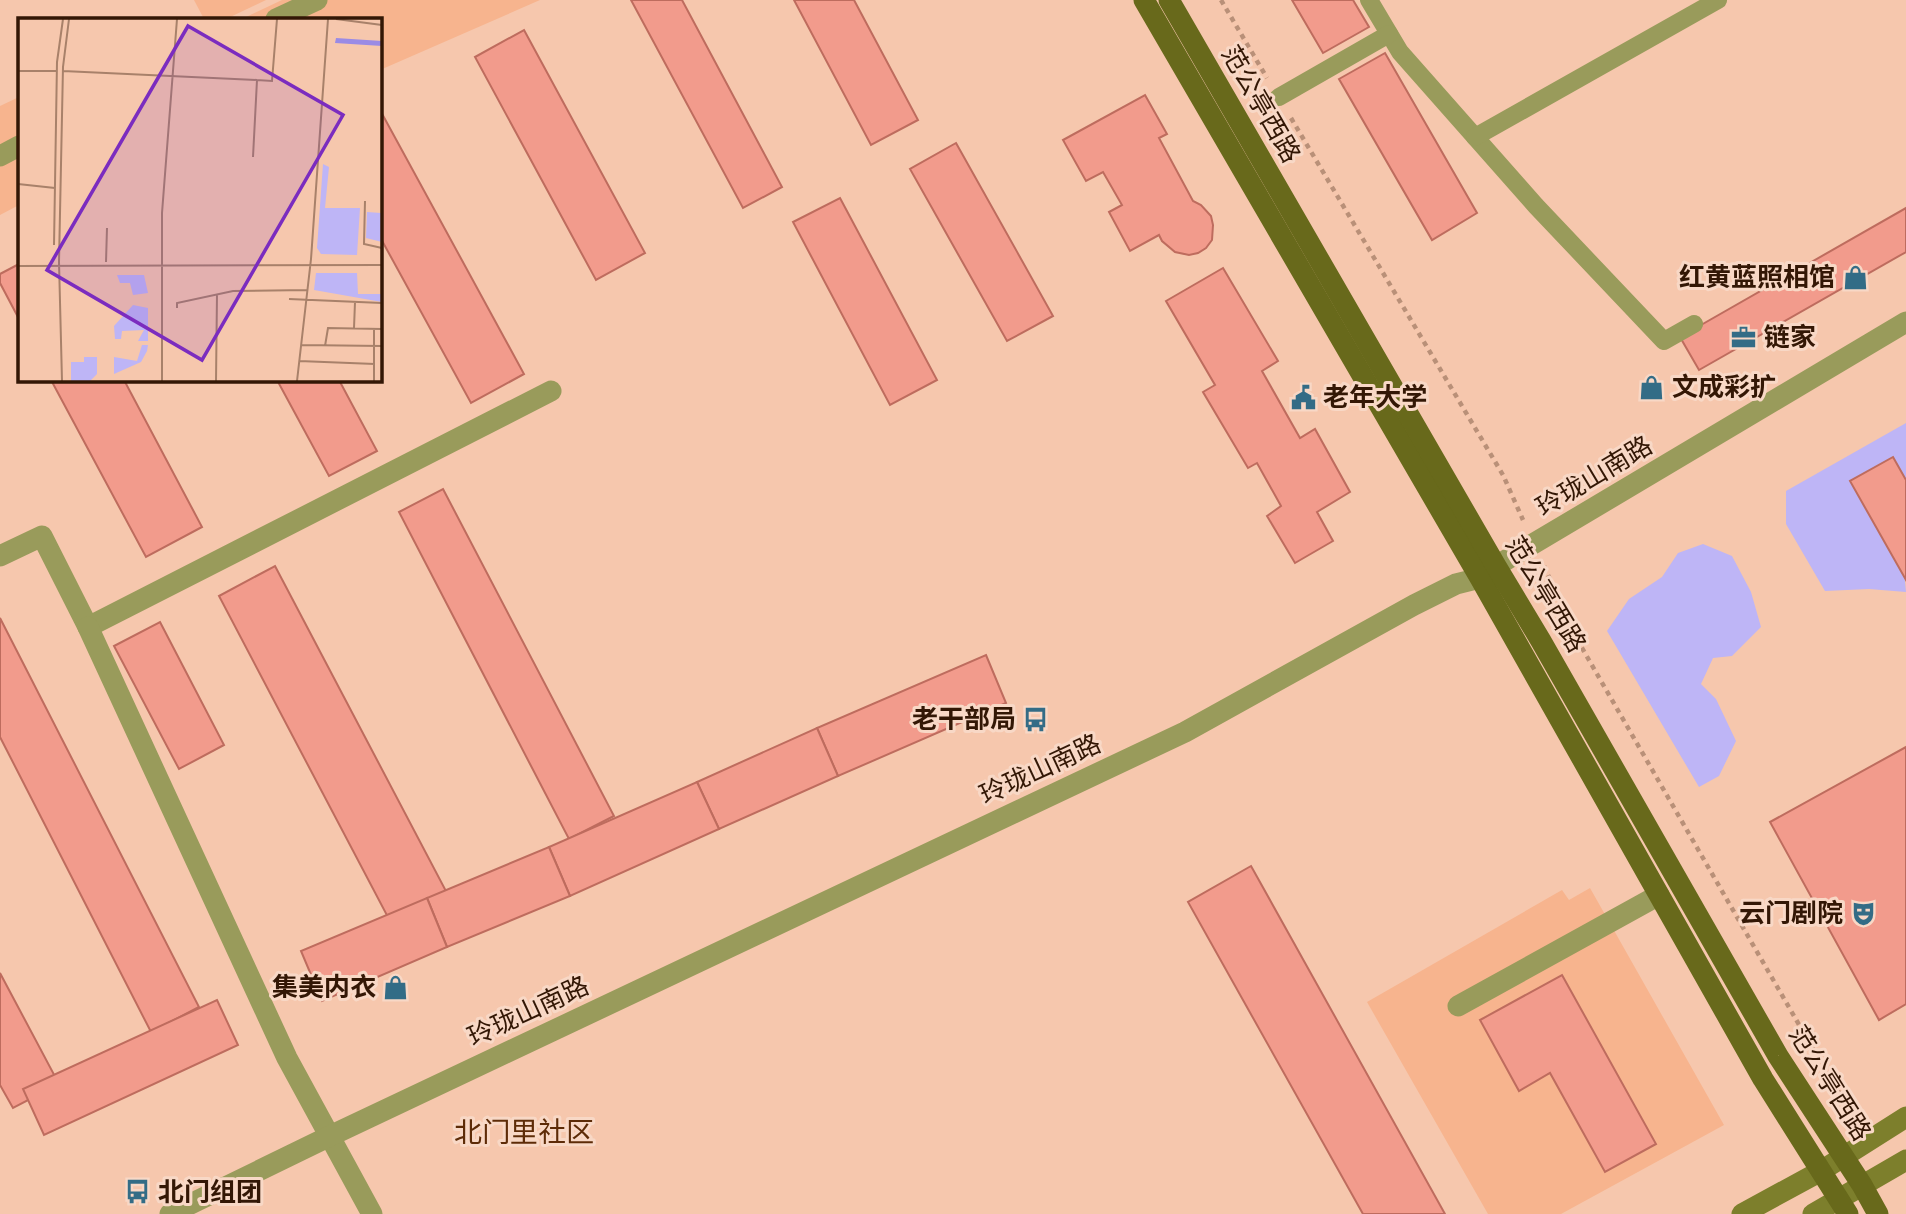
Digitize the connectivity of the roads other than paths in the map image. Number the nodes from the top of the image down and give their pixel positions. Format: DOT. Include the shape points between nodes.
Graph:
graph roads {
  1 [pos="317,0"];
  2 [pos="1144,0"];
  3 [pos="1169,0"];
  4 [pos="1369,0"];
  5 [pos="1718,0"];
  6 [pos="278,18"];
  7 [pos="1389,34"];
  8 [pos="1279,97"];
  9 [pos="1475,136"];
  10 [pos="18,147"];
  11 [pos="0,156"];
  12 [pos="1906,322"];
  13 [pos="1693,324"];
  14 [pos="551,391"];
  15 [pos="0,556"];
  16 [pos="1488,572"];
  17 [pos="88,627"];
  18 [pos="1659,895"];
  19 [pos="1458,1006"];
  20 [pos="1906,1117"];
  21 [pos="330,1136"];
  22 [pos="1843,1156"];
  23 [pos="1906,1160"];
  24 [pos="1821,1171"];
  25 [pos="1862,1185"];
  26 [pos="1843,1206"];
  27 [pos="170,1214"];
  28 [pos="372,1214"];
  29 [pos="1742,1214"];
  30 [pos="1813,1214"];
  31 [pos="1878,1214"];
  1 -- 6 [label="street"];
  2 -- 16 [label="main road, 范公亭西路"];
  3 -- 16 [label="main road, 范公亭西路"];
  4 -- 7 [label="lane"];
  5 -- 9 [label="lane"];
  7 -- 8 [label="lane"];
  7 -- 9 [label="lane"];
  9 -- 13 [label="lane" via="1664,341"];
  10 -- 11 [label="street"];
  12 -- 16 [label="street, 玲珑山南路"];
  14 -- 17 [label="street"];
  15 -- 17 [label="street" via="42,536"];
  16 -- 18 [label="main road, 范公亭西路"];
  16 -- 21 [label="street, 玲珑山南路" via="1414,605 1185,732"];
  16 -- 22 [label="main road, 范公亭西路" via="1541,641 1778,1056"];
  17 -- 21 [label="street" via="287,1058"];
  18 -- 19 [label="street"];
  18 -- 24 [label="main road, 范公亭西路"];
  20 -- 22 [label="main road"];
  21 -- 27 [label="street, 玲珑山南路"];
  21 -- 28 [label="street"];
  22 -- 24 [label="main road"];
  22 -- 25 [label="main road, 范公亭西路"];
  23 -- 25 [label="main road"];
  24 -- 26 [label="main road, 范公亭西路"];
  24 -- 29 [label="main road"];
  25 -- 26 [label="main road"];
  25 -- 31 [label="main road, 范公亭西路"];
  26 -- 30 [label="main road"];
}
